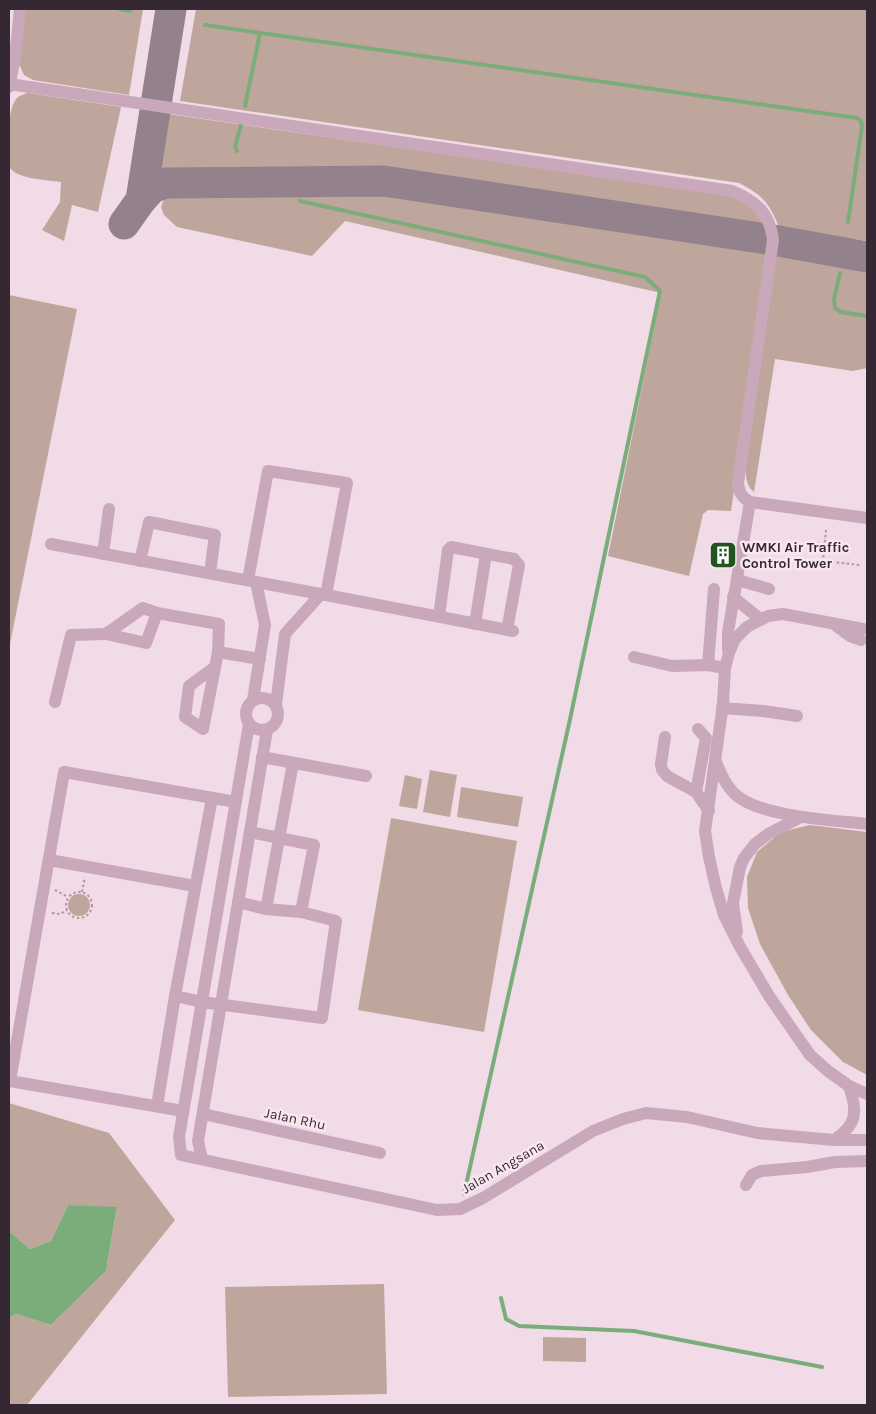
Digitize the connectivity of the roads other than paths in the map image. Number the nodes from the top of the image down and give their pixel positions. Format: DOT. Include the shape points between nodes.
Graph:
graph roads {
  1 [pos="20,9"];
  2 [pos="9,85"];
  3 [pos="750,502"];
  4 [pos="109,509"];
  5 [pos="867,518"];
  6 [pos="51,544"];
  7 [pos="103,554"];
  8 [pos="486,554"];
  9 [pos="140,561"];
  10 [pos="210,573"];
  11 [pos="737,580"];
  12 [pos="252,581"];
  13 [pos="769,589"];
  14 [pos="714,590"];
  15 [pos="324,594"];
  16 [pos="733,597"];
  17 [pos="157,612"];
  18 [pos="439,616"];
  19 [pos="760,619"];
  20 [pos="475,624"];
  21 [pos="106,634"];
  22 [pos="862,634"];
  23 [pos="218,652"];
  24 [pos="729,653"];
  25 [pos="634,657"];
  26 [pos="260,659"];
  27 [pos="708,665"];
  28 [pos="215,667"];
  29 [pos="725,668"];
  30 [pos="253,700"];
  31 [pos="55,702"];
  32 [pos="276,704"];
  33 [pos="722,708"];
  34 [pos="797,716"];
  35 [pos="249,724"];
  36 [pos="698,729"];
  37 [pos="267,730"];
  38 [pos="665,737"];
  39 [pos="262,758"];
  40 [pos="716,762"];
  41 [pos="293,763"];
  42 [pos="366,776"];
  43 [pos="696,792"];
  44 [pos="212,798"];
  45 [pos="236,802"];
  46 [pos="709,811"];
  47 [pos="801,817"];
  48 [pos="867,824"];
  49 [pos="250,832"];
  50 [pos="279,838"];
  51 [pos="48,860"];
  52 [pos="195,886"];
  53 [pos="238,902"];
  54 [pos="266,908"];
  55 [pos="301,912"];
  56 [pos="740,945"];
  57 [pos="175,996"];
  58 [pos="202,1002"];
  59 [pos="221,1004"];
  60 [pos="849,1086"];
  61 [pos="867,1094"];
  62 [pos="157,1106"];
  63 [pos="183,1111"];
  64 [pos="203,1114"];
  65 [pos="834,1140"];
  66 [pos="867,1140"];
  67 [pos="380,1153"];
  68 [pos="202,1159"];
  69 [pos="867,1161"];
  70 [pos="746,1185"];
  1 -- 2 [label="street"];
  2 -- 3 [label="street" via="732,191 749,198 766,216 773,240 738,483 739,492"];
  3 -- 5 [label="street"];
  3 -- 11 [label="street"];
  4 -- 7 [label="street"];
  6 -- 7 [label="street"];
  7 -- 9 [label="street"];
  8 -- 18 [label="street" via="451,547 448,550"];
  8 -- 20 [label="street"];
  8 -- 20 [label="street" via="514,560 519,565 510,631"];
  9 -- 10 [label="street"];
  9 -- 10 [label="street" via="149,522 216,535"];
  10 -- 12 [label="street"];
  11 -- 13 [label="street"];
  11 -- 16 [label="street"];
  12 -- 15 [label="street"];
  12 -- 15 [label="street" via="268,471 347,483"];
  12 -- 26 [label="street" via="265,626"];
  14 -- 27 [label="street"];
  15 -- 18 [label="street"];
  15 -- 32 [label="street" via="285,634"];
  16 -- 19 [label="street"];
  16 -- 24 [label="street" via="727,641"];
  17 -- 21 [label="street" via="143,608"];
  17 -- 21 [label="street" via="146,643"];
  17 -- 23 [label="street" via="219,624"];
  18 -- 20 [label="street"];
  19 -- 22 [label="street" via="783,614 831,622"];
  19 -- 24 [label="street" via="735,639"];
  21 -- 31 [label="street" via="71,635"];
  23 -- 26 [label="street"];
  23 -- 28 [label="street"];
  24 -- 29 [label="street"];
  25 -- 27 [label="street" via="672,666"];
  26 -- 30 [label="street"];
  27 -- 29 [label="street"];
  28 -- 28 [label="street" via="189,686 185,717 203,730"];
  29 -- 33 [label="street"];
  30 -- 32 [label="street" via="269,699"];
  30 -- 35 [label="street" via="247,706"];
  32 -- 37 [label="street" via="279,714 276,724"];
  33 -- 34 [label="street"];
  33 -- 40 [label="street"];
  35 -- 37 [label="street" via="257,730"];
  35 -- 45 [label="street"];
  36 -- 43 [label="street" via="706,738"];
  37 -- 39 [label="street"];
  38 -- 43 [label="street" via="662,770"];
  39 -- 41 [label="street"];
  39 -- 49 [label="street"];
  40 -- 46 [label="street"];
  40 -- 47 [label="street" via="729,787 744,801"];
  41 -- 42 [label="street"];
  41 -- 50 [label="street"];
  43 -- 46 [label="street"];
  44 -- 45 [label="street"];
  44 -- 51 [label="street" via="64,772"];
  44 -- 52 [label="street"];
  45 -- 58 [label="street"];
  46 -- 56 [label="street" via="706,831 716,888 724,915"];
  47 -- 48 [label="street"];
  47 -- 56 [label="street" via="768,834 744,858 733,903"];
  49 -- 50 [label="street"];
  49 -- 53 [label="street"];
  50 -- 54 [label="street"];
  50 -- 55 [label="street" via="314,845"];
  51 -- 52 [label="street"];
  51 -- 62 [label="street" via="10,1081"];
  52 -- 57 [label="street"];
  53 -- 54 [label="street"];
  53 -- 59 [label="street"];
  54 -- 55 [label="street"];
  55 -- 59 [label="street" via="336,921 322,1018"];
  56 -- 60 [label="street" via="769,996 810,1054"];
  57 -- 58 [label="street"];
  57 -- 62 [label="street"];
  58 -- 59 [label="street"];
  58 -- 63 [label="street"];
  59 -- 64 [label="street"];
  60 -- 61 [label="street"];
  60 -- 65 [label="street" via="853,1097 853,1121"];
  62 -- 63 [label="street"];
  63 -- 68 [label="street, Jalan Angsana" via="179,1137 181,1155"];
  64 -- 67 [label="street, Jalan Rhu"];
  64 -- 68 [label="street" via="198,1141"];
  65 -- 66 [label="street, Jalan Angsana"];
  65 -- 68 [label="street, Jalan Angsana" via="757,1133 688,1117 646,1113 593,1131 460,1209 437,1210"];
  69 -- 70 [label="street" via="761,1171 752,1175"];
}
